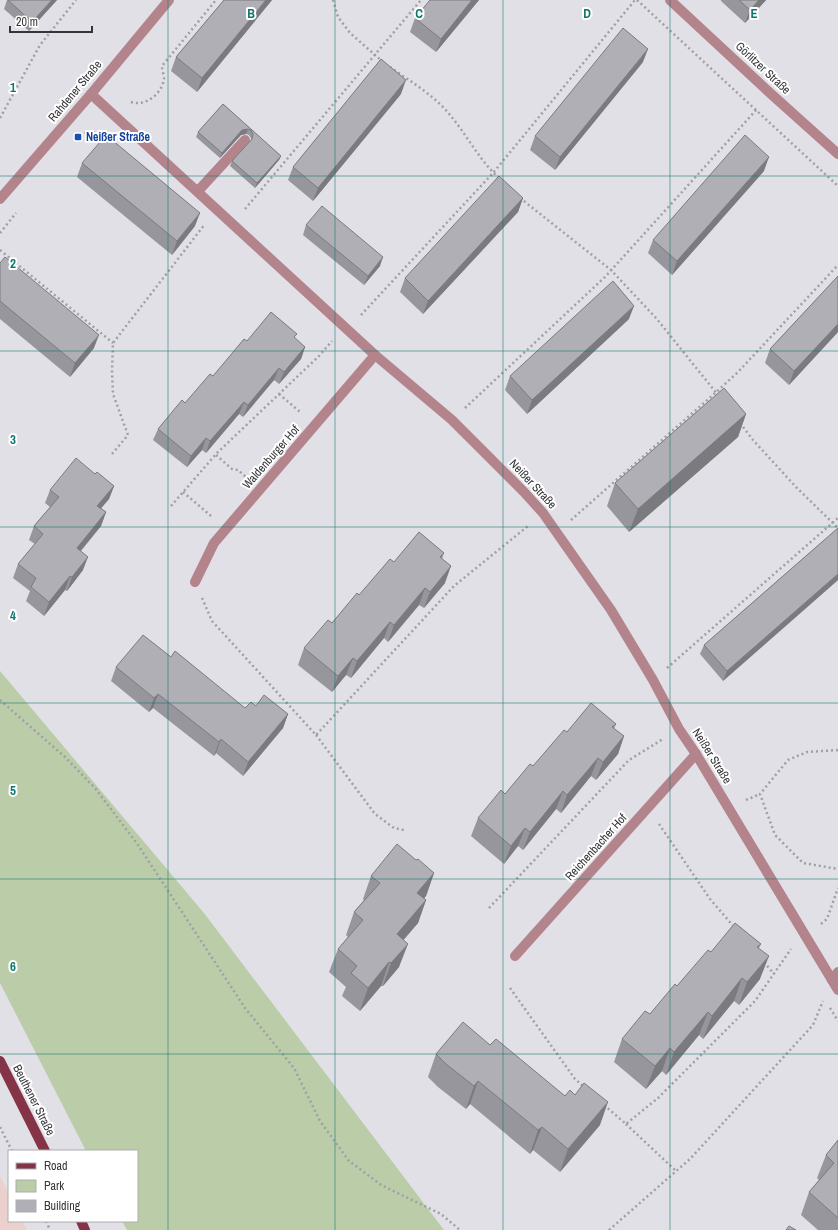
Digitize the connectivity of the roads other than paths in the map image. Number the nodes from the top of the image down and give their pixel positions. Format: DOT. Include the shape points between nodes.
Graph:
graph roads {
  1 [pos="168,0"];
  2 [pos="670,0"];
  3 [pos="91,94"];
  4 [pos="245,140"];
  5 [pos="838,154"];
  6 [pos="198,191"];
  7 [pos="0,198"];
  8 [pos="376,354"];
  9 [pos="195,582"];
  10 [pos="696,754"];
  11 [pos="515,956"];
  12 [pos="835,976"];
  13 [pos="838,990"];
  14 [pos="0,1061"];
  15 [pos="44,1150"];
  1 -- 3 [label="street, Rahdener Straße"];
  2 -- 5 [label="street, Görlitzer Straße"];
  3 -- 6 [label="street, Neißer Straße"];
  3 -- 7 [label="street, Rahdener Straße"];
  4 -- 6 [label="street"];
  6 -- 8 [label="street, Neißer Straße"];
  8 -- 9 [label="street, Waldenburger Hof" via="214,543"];
  8 -- 10 [label="street, Neißer Straße" via="452,420 544,513 611,610"];
  10 -- 11 [label="street, Reichenbacher Hof"];
  10 -- 12 [label="street, Neißer Straße" via="805,936"];
  12 -- 13 [label="street, Neißer Straße"];
  14 -- 15 [label="main road, Beuthener Straße"];
}
